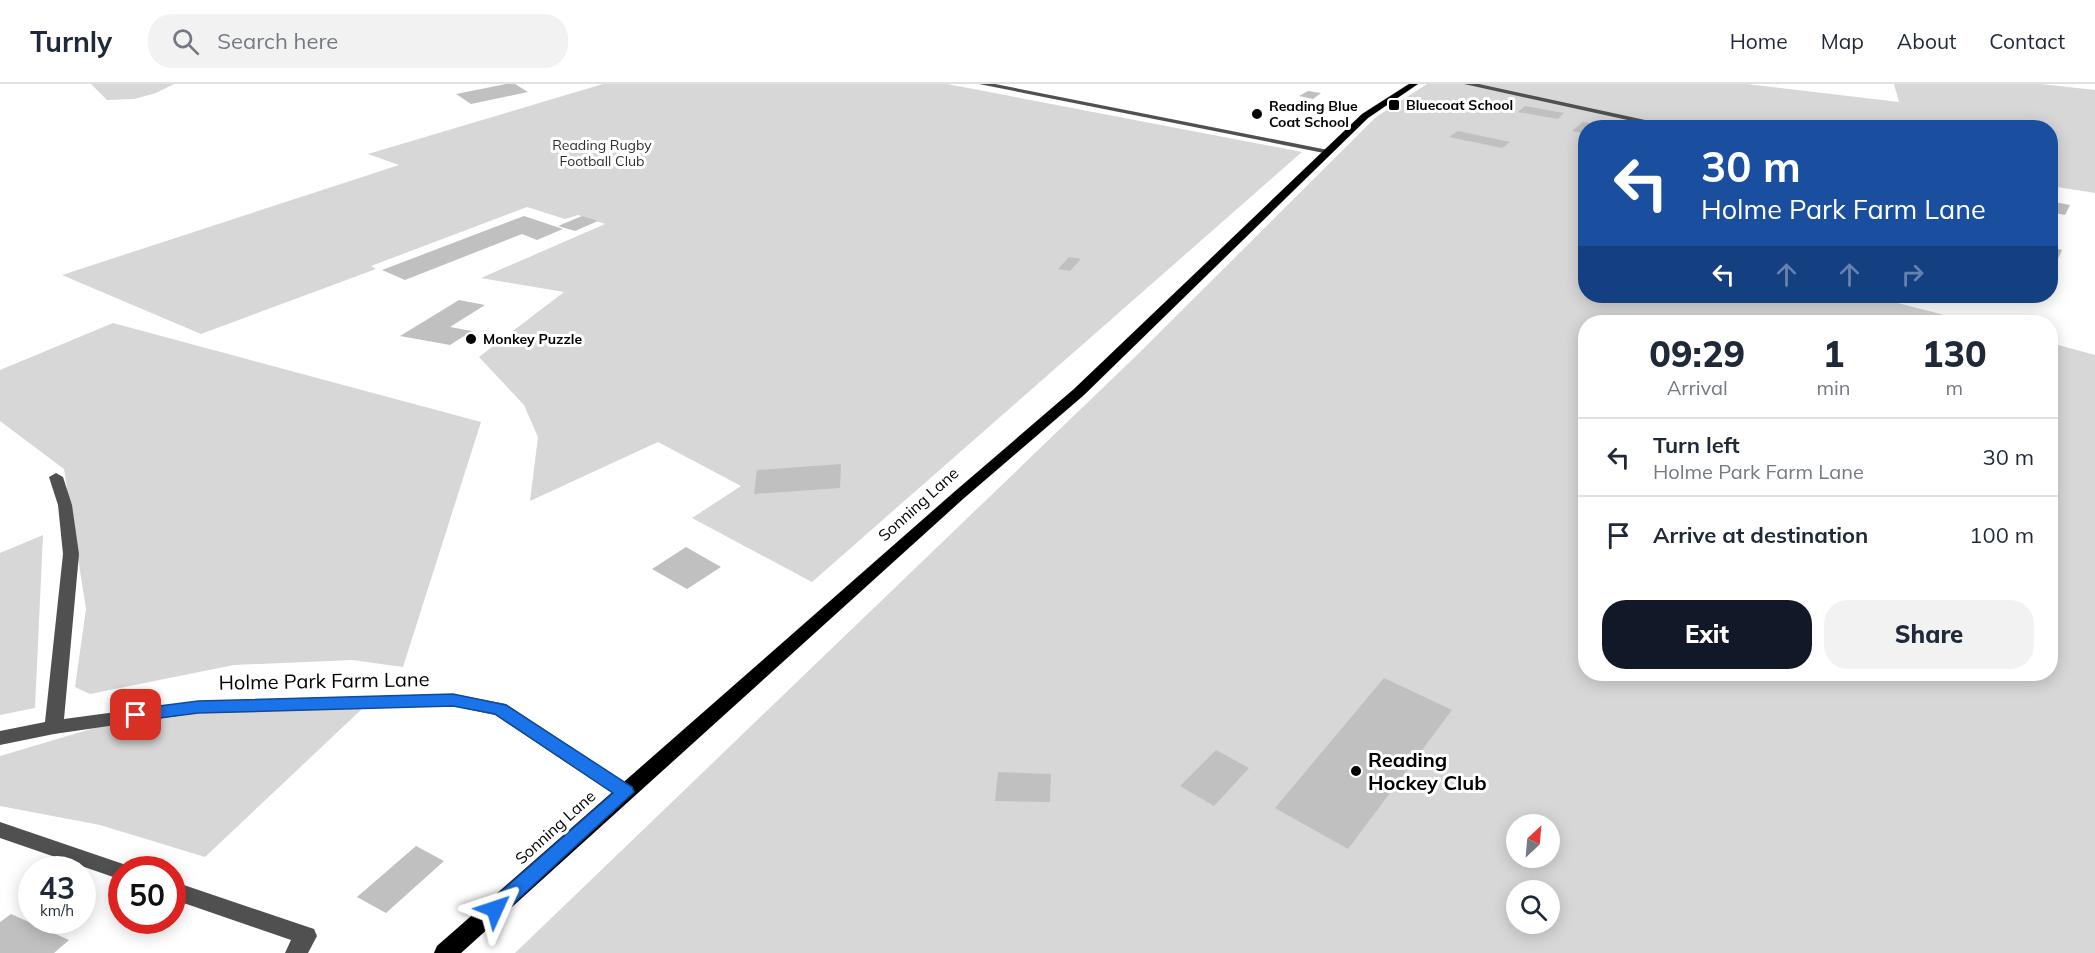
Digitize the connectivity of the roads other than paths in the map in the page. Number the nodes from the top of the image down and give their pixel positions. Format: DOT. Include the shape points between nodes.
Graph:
graph roads {
  1 [pos="983,84"];
  2 [pos="1414,84"];
  3 [pos="1468,84"];
  4 [pos="1640,120"];
  5 [pos="1329,151"];
  6 [pos="56,477"];
  7 [pos="54,727"];
  8 [pos="0,738"];
  9 [pos="625,792"];
  10 [pos="0,830"];
  11 [pos="108,867"];
  12 [pos="186,895"];
  13 [pos="296,953"];
  14 [pos="446,953"];
  1 -- 5 [label="street"];
  2 -- 5 [label="main road, Sonning Lane" via="1365,116"];
  3 -- 4 [label="street"];
  5 -- 9 [label="main road, Sonning Lane" via="1079,392"];
  6 -- 7 [label="street" via="65,505 71,554"];
  7 -- 8 [label="street, Holme Park Farm Lane"];
  7 -- 9 [label="street, Holme Park Farm Lane" via="198,707 453,700 500,709"];
  9 -- 14 [label="main road, Sonning Lane"];
  10 -- 11 [label="street"];
  12 -- 13 [label="street" via="306,936"];
}
